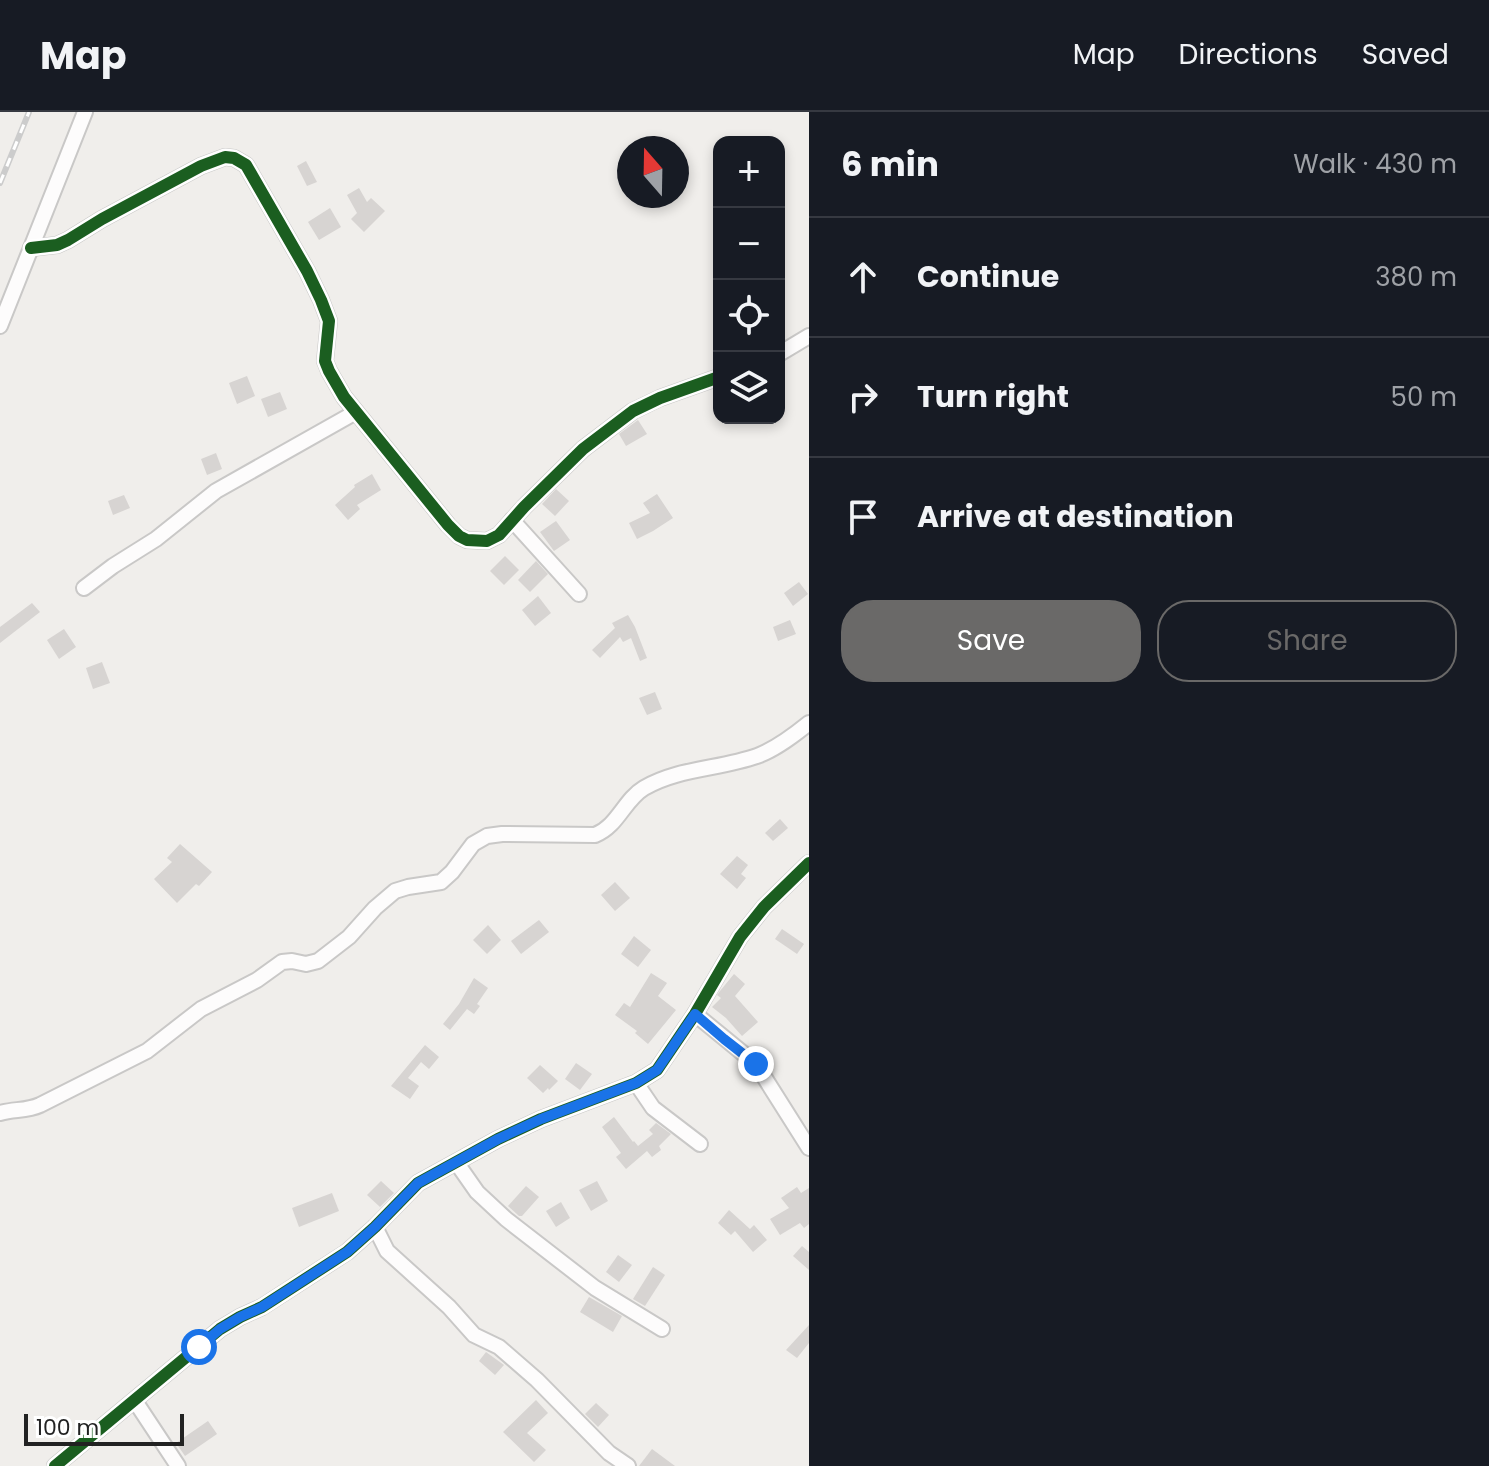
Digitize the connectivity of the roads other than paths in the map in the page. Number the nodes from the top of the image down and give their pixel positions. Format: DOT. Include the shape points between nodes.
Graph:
graph roads {
  1 [pos="85,112"];
  2 [pos="31,248"];
  3 [pos="0,326"];
  4 [pos="809,336"];
  5 [pos="782,352"];
  6 [pos="713,379"];
  7 [pos="356,412"];
  8 [pos="512,520"];
  9 [pos="84,588"];
  10 [pos="579,594"];
  11 [pos="809,723"];
  12 [pos="809,863"];
  13 [pos="695,1014"];
  14 [pos="636,1083"];
  15 [pos="0,1113"];
  16 [pos="700,1144"];
  17 [pos="809,1148"];
  18 [pos="456,1162"];
  19 [pos="375,1227"];
  20 [pos="662,1329"];
  21 [pos="135,1401"];
  22 [pos="55,1466"];
  23 [pos="178,1466"];
  24 [pos="628,1466"];
  1 -- 2 [label="street"];
  2 -- 3 [label="street"];
  2 -- 7 [label="street" via="68,240 201,166 225,157 240,161 321,300 329,321 325,361"];
  4 -- 5 [label="street"];
  6 -- 8 [label="street" via="633,411 583,449"];
  7 -- 8 [label="street" via="459,536 487,541"];
  7 -- 9 [label="street" via="216,491"];
  8 -- 10 [label="street"];
  11 -- 15 [label="street" via="767,752 643,789 605,831 595,835 502,834 478,840 446,879 395,891 318,961 282,962 201,1009 147,1051 40,1105"];
  12 -- 13 [label="street" via="740,937"];
  13 -- 14 [label="street" via="657,1070"];
  13 -- 17 [label="street" via="756,1064"];
  14 -- 16 [label="street" via="653,1108"];
  14 -- 18 [label="street" via="541,1119"];
  18 -- 19 [label="street" via="418,1183"];
  18 -- 20 [label="street" via="506,1219 595,1288"];
  19 -- 21 [label="street" via="347,1252 220,1329"];
  19 -- 24 [label="street" via="387,1251 474,1335 499,1347"];
  21 -- 22 [label="street"];
  21 -- 23 [label="street"];
}
